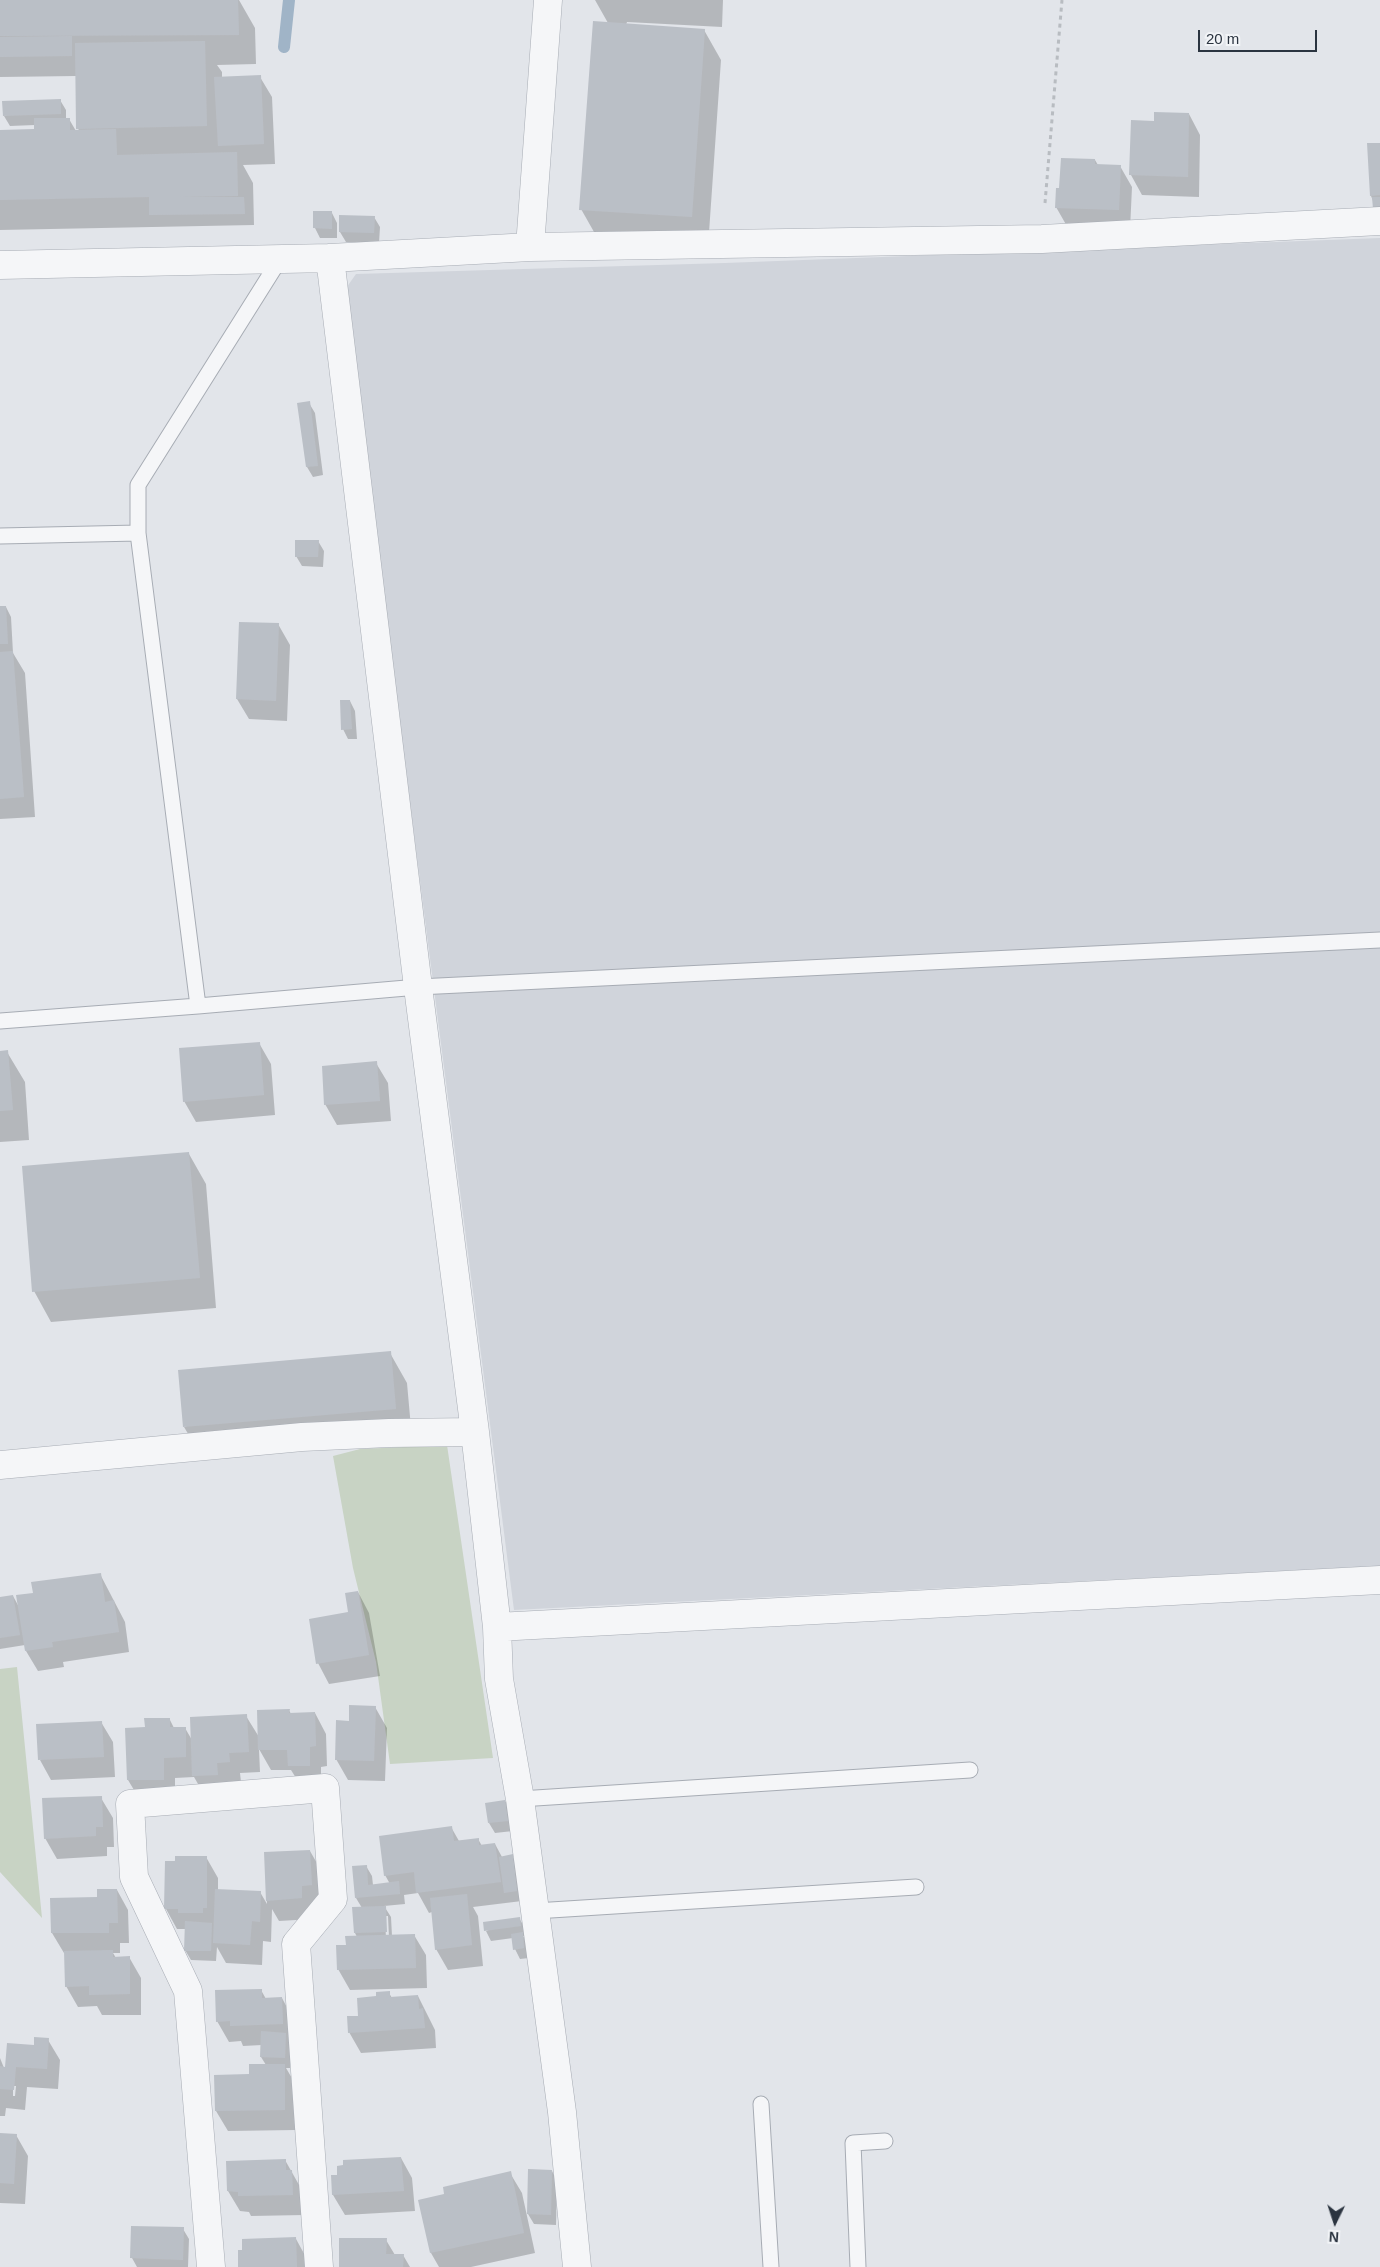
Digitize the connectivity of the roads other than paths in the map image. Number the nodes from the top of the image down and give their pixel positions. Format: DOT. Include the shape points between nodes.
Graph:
graph roads {
  1 [pos="548,0"];
  2 [pos="1380,221"];
  3 [pos="530,246"];
  4 [pos="330,258"];
  5 [pos="280,259"];
  6 [pos="0,265"];
  7 [pos="138,533"];
  8 [pos="0,536"];
  9 [pos="1380,940"];
  10 [pos="418,987"];
  11 [pos="198,1006"];
  12 [pos="0,1021"];
  13 [pos="474,1432"];
  14 [pos="0,1465"];
  15 [pos="1380,1580"];
  16 [pos="497,1627"];
  17 [pos="970,1770"];
  18 [pos="520,1799"];
  19 [pos="916,1887"];
  20 [pos="535,1912"];
  21 [pos="761,2104"];
  22 [pos="885,2141"];
  23 [pos="211,2267"];
  24 [pos="319,2267"];
  25 [pos="577,2267"];
  26 [pos="771,2267"];
  27 [pos="858,2267"];
  1 -- 3 [label="street"];
  2 -- 3 [label="street" via="1042,239"];
  3 -- 4 [label="street"];
  4 -- 5 [label="street"];
  4 -- 10 [label="street"];
  5 -- 6 [label="street"];
  5 -- 7 [label="lane" via="138,485"];
  7 -- 8 [label="lane"];
  7 -- 11 [label="lane"];
  9 -- 10 [label="lane"];
  10 -- 11 [label="lane"];
  10 -- 13 [label="street"];
  11 -- 12 [label="lane"];
  13 -- 14 [label="street" via="302,1437"];
  13 -- 16 [label="street"];
  15 -- 16 [label="street"];
  16 -- 18 [label="street" via="499,1679"];
  17 -- 18 [label="lane"];
  18 -- 20 [label="street"];
  19 -- 20 [label="lane"];
  20 -- 25 [label="street" via="562,2112"];
  21 -- 26 [label="lane"];
  22 -- 27 [label="lane" via="853,2143"];
  23 -- 24 [label="street" via="188,1991 134,1877 130,1804 324,1788 334,1899 296,1944"];
}
